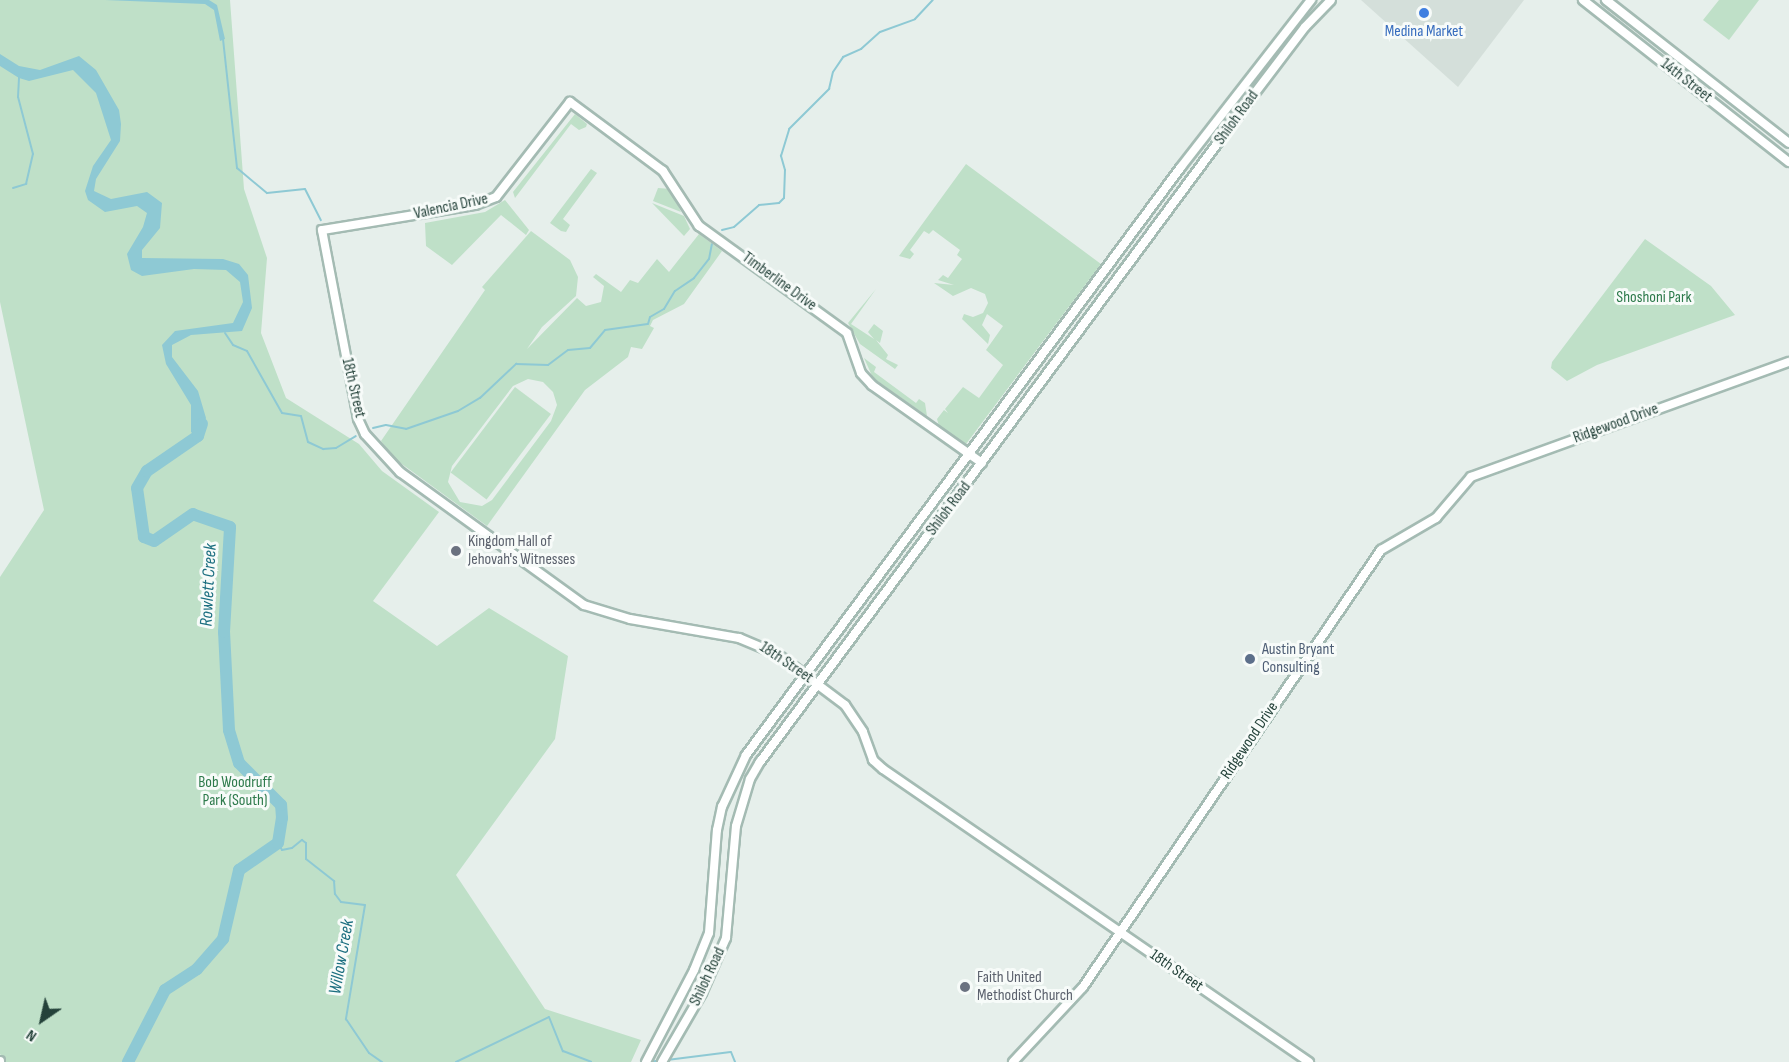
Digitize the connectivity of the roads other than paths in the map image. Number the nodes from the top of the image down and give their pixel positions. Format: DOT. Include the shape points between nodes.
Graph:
graph roads {
  1 [pos="1311,0"];
  2 [pos="1331,0"];
  3 [pos="1582,0"];
  4 [pos="1606,0"];
  5 [pos="1636,23"];
  6 [pos="1627,35"];
  7 [pos="570,102"];
  8 [pos="1789,143"];
  9 [pos="1789,162"];
  10 [pos="322,230"];
  11 [pos="1789,362"];
  12 [pos="970,454"];
  13 [pos="982,464"];
  14 [pos="805,675"];
  15 [pos="817,684"];
  16 [pos="1120,932"];
  17 [pos="646,1062"];
  18 [pos="662,1062"];
  19 [pos="1013,1062"];
  20 [pos="1309,1062"];
  1 -- 12 [label="street, Shiloh Road" via="1280,34"];
  2 -- 13 [label="street, Shiloh Road" via="1305,27 1245,106"];
  3 -- 6 [label="street, 14th Street"];
  4 -- 5 [label="street, 14th Street"];
  5 -- 6 [label="street"];
  5 -- 8 [label="street, 14th Street"];
  6 -- 9 [label="street, 14th Street"];
  7 -- 10 [label="street, Valencia Drive" via="496,197 475,205"];
  7 -- 12 [label="street, Timberline Drive" via="663,171 699,226 847,333 861,373 872,385"];
  10 -- 14 [label="street, 18th Street" via="358,419 371,442 400,472 547,582 584,605 630,619 753,641"];
  11 -- 16 [label="street, Ridgewood Drive" via="1470,477 1436,518 1381,550"];
  12 -- 13 [label="street, Timberline Drive"];
  12 -- 14 [label="street, Shiloh Road"];
  13 -- 15 [label="street, Shiloh Road"];
  14 -- 15 [label="street, 18th Street"];
  14 -- 17 [label="street, Shiloh Road" via="736,771 717,830 709,933"];
  15 -- 16 [label="street, 18th Street" via="855,717 873,760 883,769"];
  15 -- 18 [label="street, Shiloh Road" via="750,778 733,841 726,938 712,972"];
  16 -- 19 [label="street, Ridgewood Drive" via="1070,1004"];
  16 -- 20 [label="street, 18th Street"];
}
